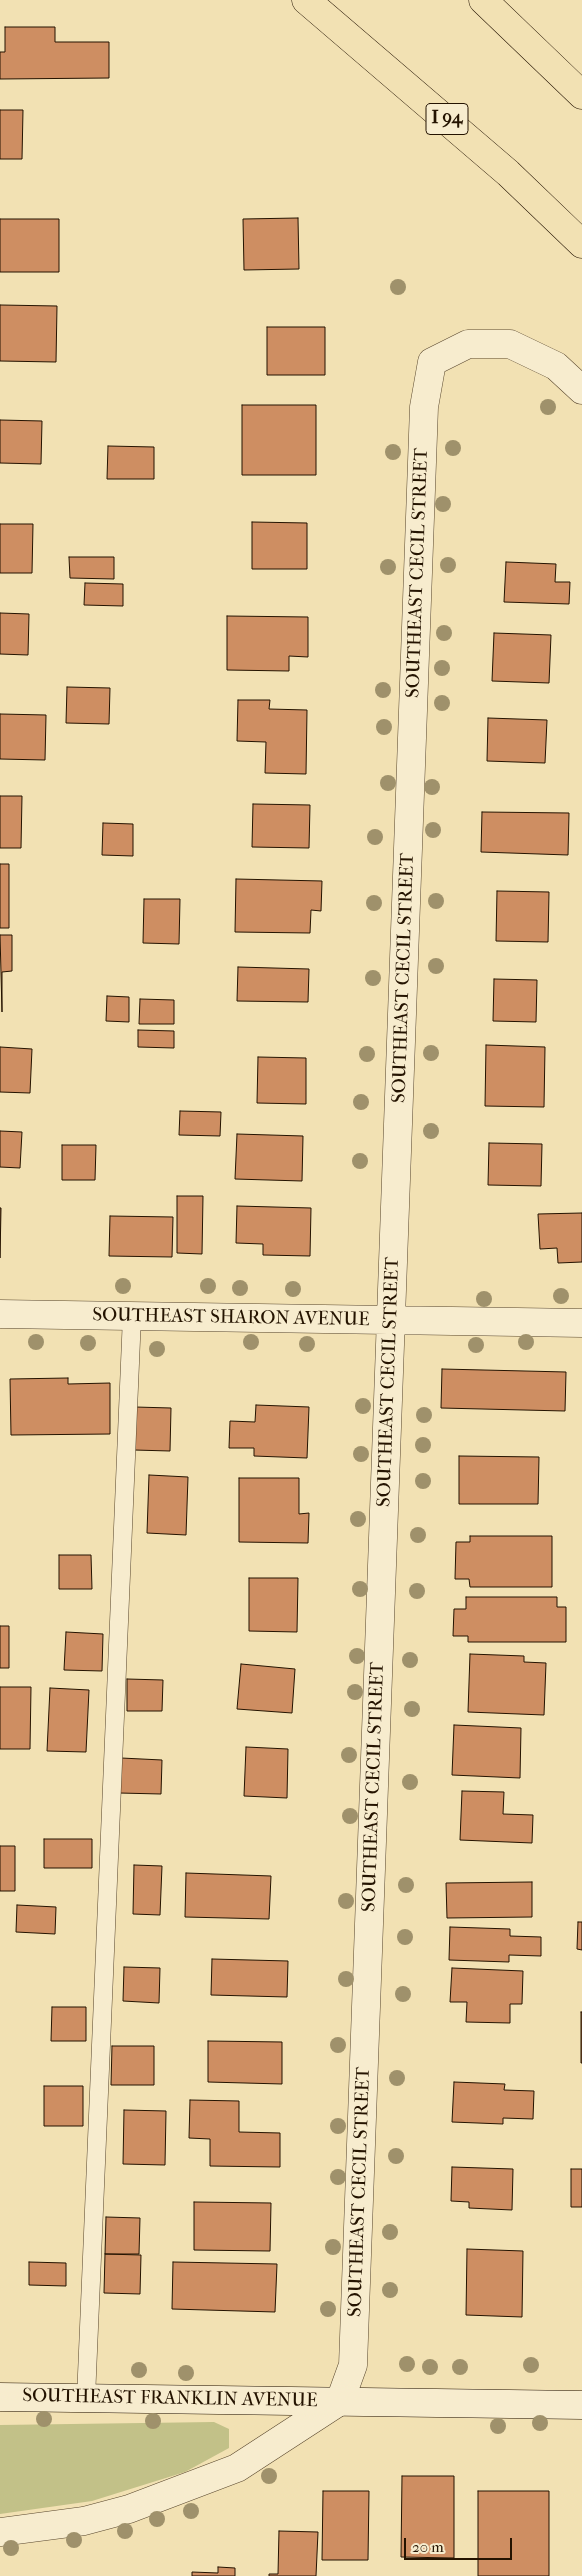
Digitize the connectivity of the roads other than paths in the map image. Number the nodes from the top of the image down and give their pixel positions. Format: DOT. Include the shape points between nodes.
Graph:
graph roads {
  1 [pos="306,0"];
  2 [pos="483,0"];
  3 [pos="582,95"];
  4 [pos="582,244"];
  5 [pos="582,390"];
  6 [pos="0,1314"];
  7 [pos="132,1316"];
  8 [pos="392,1320"];
  9 [pos="582,1322"];
  10 [pos="0,2397"];
  11 [pos="86,2398"];
  12 [pos="340,2401"];
  13 [pos="582,2405"];
  14 [pos="0,2532"];
  1 -- 4 [label="highway, I 94" via="508,173"];
  2 -- 3 [label="highway"];
  5 -- 8 [label="street, SOUTHEAST CECIL STREET" via="556,366 510,344 468,344 432,362 424,407"];
  6 -- 7 [label="street, SOUTHEAST SHARON AVENUE"];
  7 -- 8 [label="street, SOUTHEAST SHARON AVENUE"];
  7 -- 11 [label="lane"];
  8 -- 9 [label="street, SOUTHEAST SHARON AVENUE"];
  8 -- 12 [label="street, SOUTHEAST CECIL STREET" via="354,2365"];
  10 -- 11 [label="street, SOUTHEAST FRANKLIN AVENUE"];
  11 -- 12 [label="street, SOUTHEAST FRANKLIN AVENUE"];
  12 -- 13 [label="street, SOUTHEAST FRANKLIN AVENUE"];
  12 -- 14 [label="street, SOUTHEAST FRANKLIN AVENUE" via="237,2468 189,2487 84,2521"];
}
